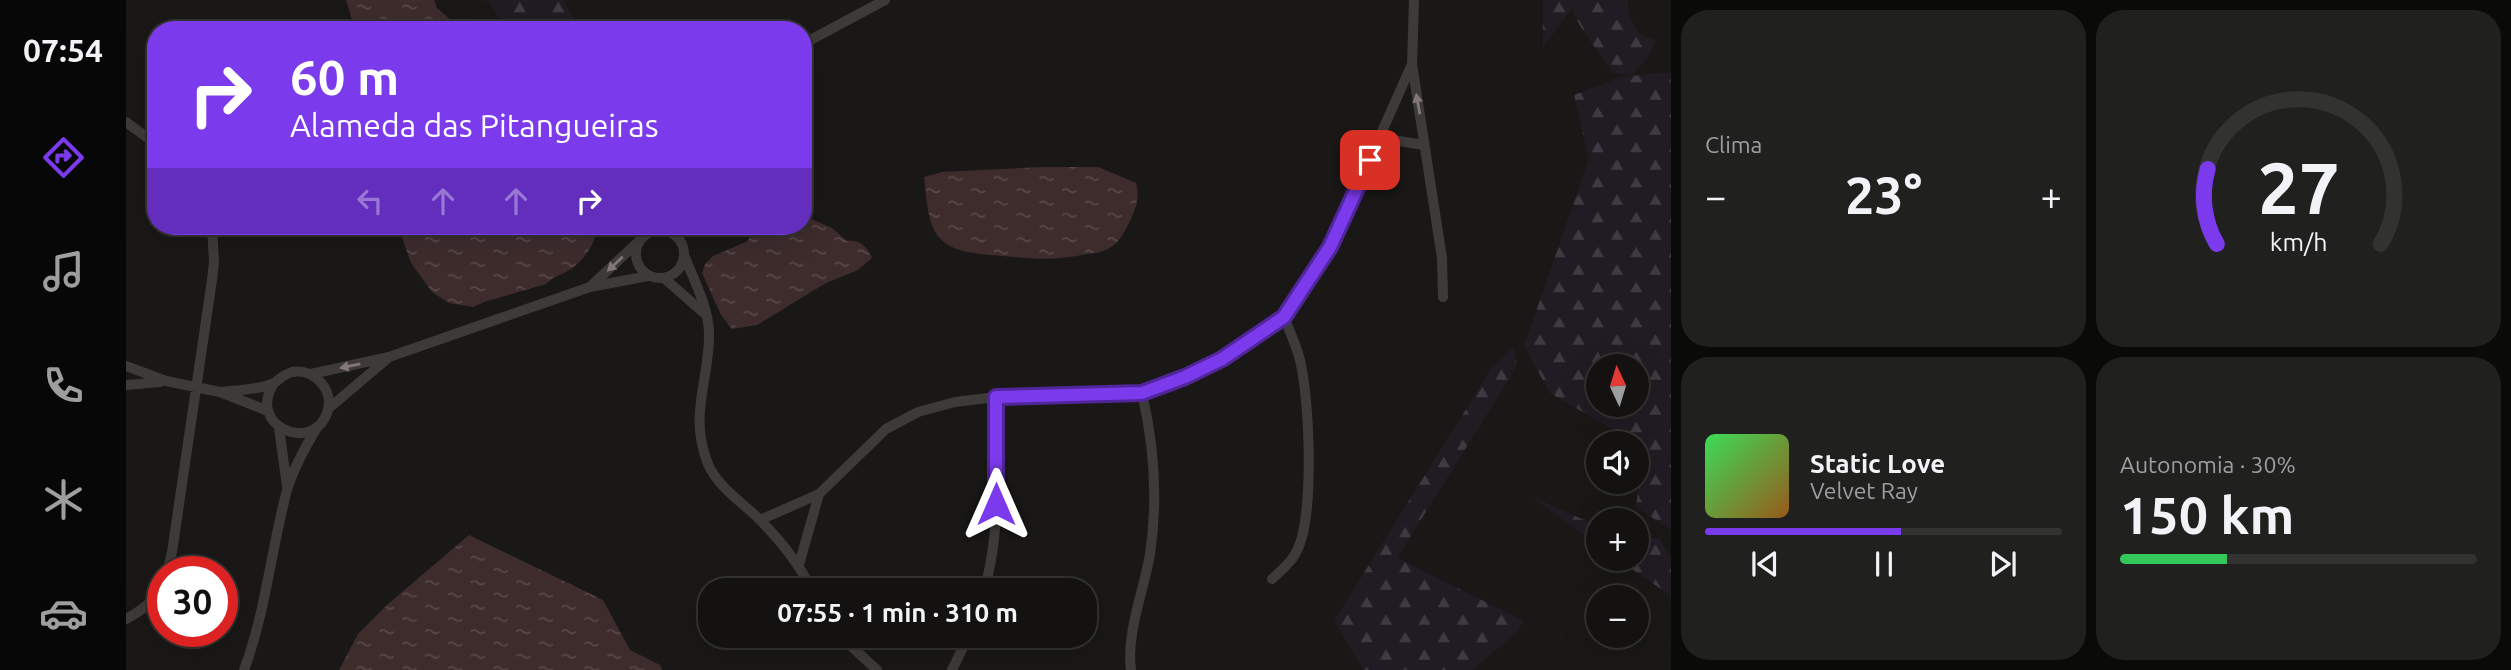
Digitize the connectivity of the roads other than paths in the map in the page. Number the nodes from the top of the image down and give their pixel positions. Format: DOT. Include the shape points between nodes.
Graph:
graph roads {
  1 [pos="885,0"];
  2 [pos="1414,0"];
  3 [pos="812,39"];
  4 [pos="1412,64"];
  5 [pos="126,122"];
  6 [pos="147,137"];
  7 [pos="1380,138"];
  8 [pos="1424,145"];
  9 [pos="212,235"];
  10 [pos="644,235"];
  11 [pos="644,235"];
  12 [pos="678,235"];
  13 [pos="685,257"];
  14 [pos="649,276"];
  15 [pos="664,278"];
  16 [pos="590,287"];
  17 [pos="1443,297"];
  18 [pos="707,316"];
  19 [pos="1284,317"];
  20 [pos="389,357"];
  21 [pos="126,366"];
  22 [pos="311,374"];
  23 [pos="166,381"];
  24 [pos="274,383"];
  25 [pos="126,385"];
  26 [pos="196,388"];
  27 [pos="220,392"];
  28 [pos="1142,393"];
  29 [pos="996,397"];
  30 [pos="328,409"];
  31 [pos="268,411"];
  32 [pos="318,426"];
  33 [pos="279,428"];
  34 [pos="288,489"];
  35 [pos="819,494"];
  36 [pos="760,520"];
  37 [pos="171,556"];
  38 [pos="799,565"];
  39 [pos="806,578"];
  40 [pos="988,578"];
  41 [pos="1272,579"];
  42 [pos="147,606"];
  43 [pos="126,619"];
  44 [pos="853,648"];
  45 [pos="963,648"];
  46 [pos="244,670"];
  47 [pos="877,670"];
  48 [pos="952,670"];
  49 [pos="1131,670"];
  1 -- 3 [label="street"];
  2 -- 4 [label="street"];
  4 -- 7 [label="street"];
  8 -- 4 [label="street, one-way"];
  5 -- 6 [label="street"];
  7 -- 8 [label="street"];
  7 -- 19 [label="street" via="1330,247"];
  8 -- 17 [label="street" via="1442,258"];
  9 -- 26 [label="street" via="214,262"];
  10 -- 14 [label="street" via="636,248 638,264"];
  11 -- 16 [label="street, one-way"];
  12 -- 13 [label="street"];
  13 -- 15 [label="street" via="678,271"];
  13 -- 18 [label="street"];
  14 -- 15 [label="street"];
  14 -- 16 [label="street"];
  15 -- 18 [label="street"];
  16 -- 20 [label="street"];
  18 -- 36 [label="street" via="707,358 698,416 702,442 723,487"];
  19 -- 28 [label="street" via="1222,359"];
  19 -- 41 [label="street" via="1298,354 1306,396 1307,512 1300,545"];
  20 -- 22 [label="street, one-way"];
  20 -- 30 [label="street"];
  21 -- 23 [label="street"];
  22 -- 24 [label="street" via="291,372"];
  22 -- 30 [label="street" via="326,389"];
  23 -- 25 [label="street"];
  23 -- 26 [label="street"];
  24 -- 27 [label="street"];
  24 -- 31 [label="street"];
  26 -- 27 [label="street"];
  26 -- 37 [label="street"];
  27 -- 31 [label="street"];
  28 -- 29 [label="street"];
  28 -- 49 [label="street" via="1151,431 1154,487 1150,552 1132,641"];
  29 -- 35 [label="street" via="918,412 887,429"];
  29 -- 40 [label="street" via="996,504"];
  30 -- 32 [label="street"];
  31 -- 33 [label="street"];
  32 -- 33 [label="street" via="298,434"];
  32 -- 34 [label="street"];
  33 -- 34 [label="street"];
  34 -- 46 [label="street" via="263,609"];
  35 -- 36 [label="street"];
  35 -- 38 [label="street"];
  36 -- 38 [label="street"];
  38 -- 39 [label="street"];
  42 -- 43 [label="street"];
  44 -- 47 [label="street"];
  45 -- 48 [label="street"];
}
